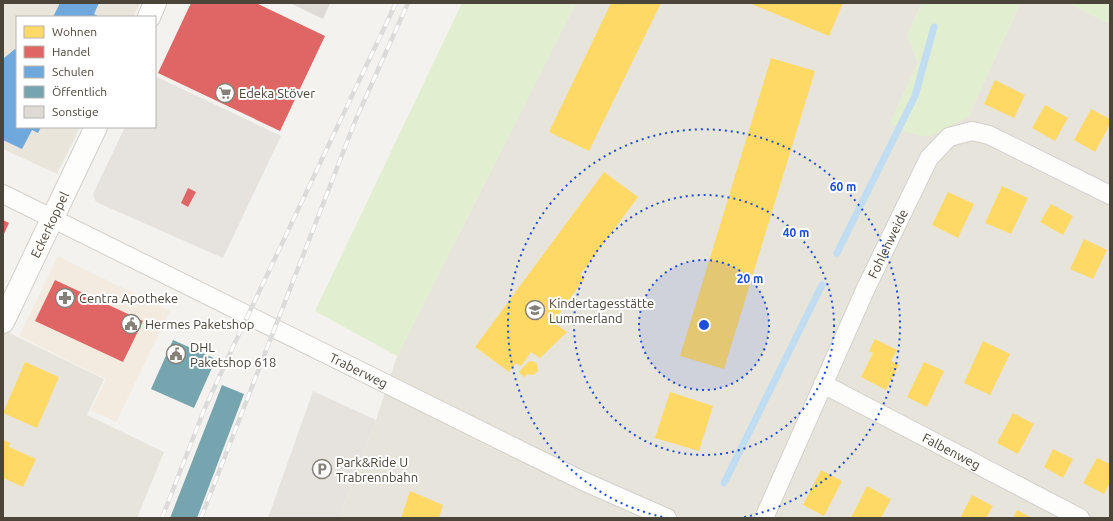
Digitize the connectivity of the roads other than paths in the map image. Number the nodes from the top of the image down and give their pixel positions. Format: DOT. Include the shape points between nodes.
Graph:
graph roads {
  1 [pos="155,3"];
  2 [pos="149,16"];
  3 [pos="96,128"];
  4 [pos="3,194"];
  5 [pos="1110,195"];
  6 [pos="52,218"];
  7 [pos="3,322"];
  8 [pos="823,384"];
  9 [pos="668,518"];
  10 [pos="764,518"];
  11 [pos="1080,518"];
  1 -- 2 [label="street"];
  3 -- 6 [label="street, Eckerkoppel"];
  4 -- 6 [label="street, Traberweg"];
  5 -- 8 [label="street, Fohlenweide" via="989,135 972,131 949,138 930,158 866,288"];
  6 -- 7 [label="street, Eckerkoppel"];
  6 -- 9 [label="street, Traberweg" via="543,462"];
  8 -- 10 [label="street, Fohlenweide"];
  8 -- 11 [label="street, Falbenweg"];
}
